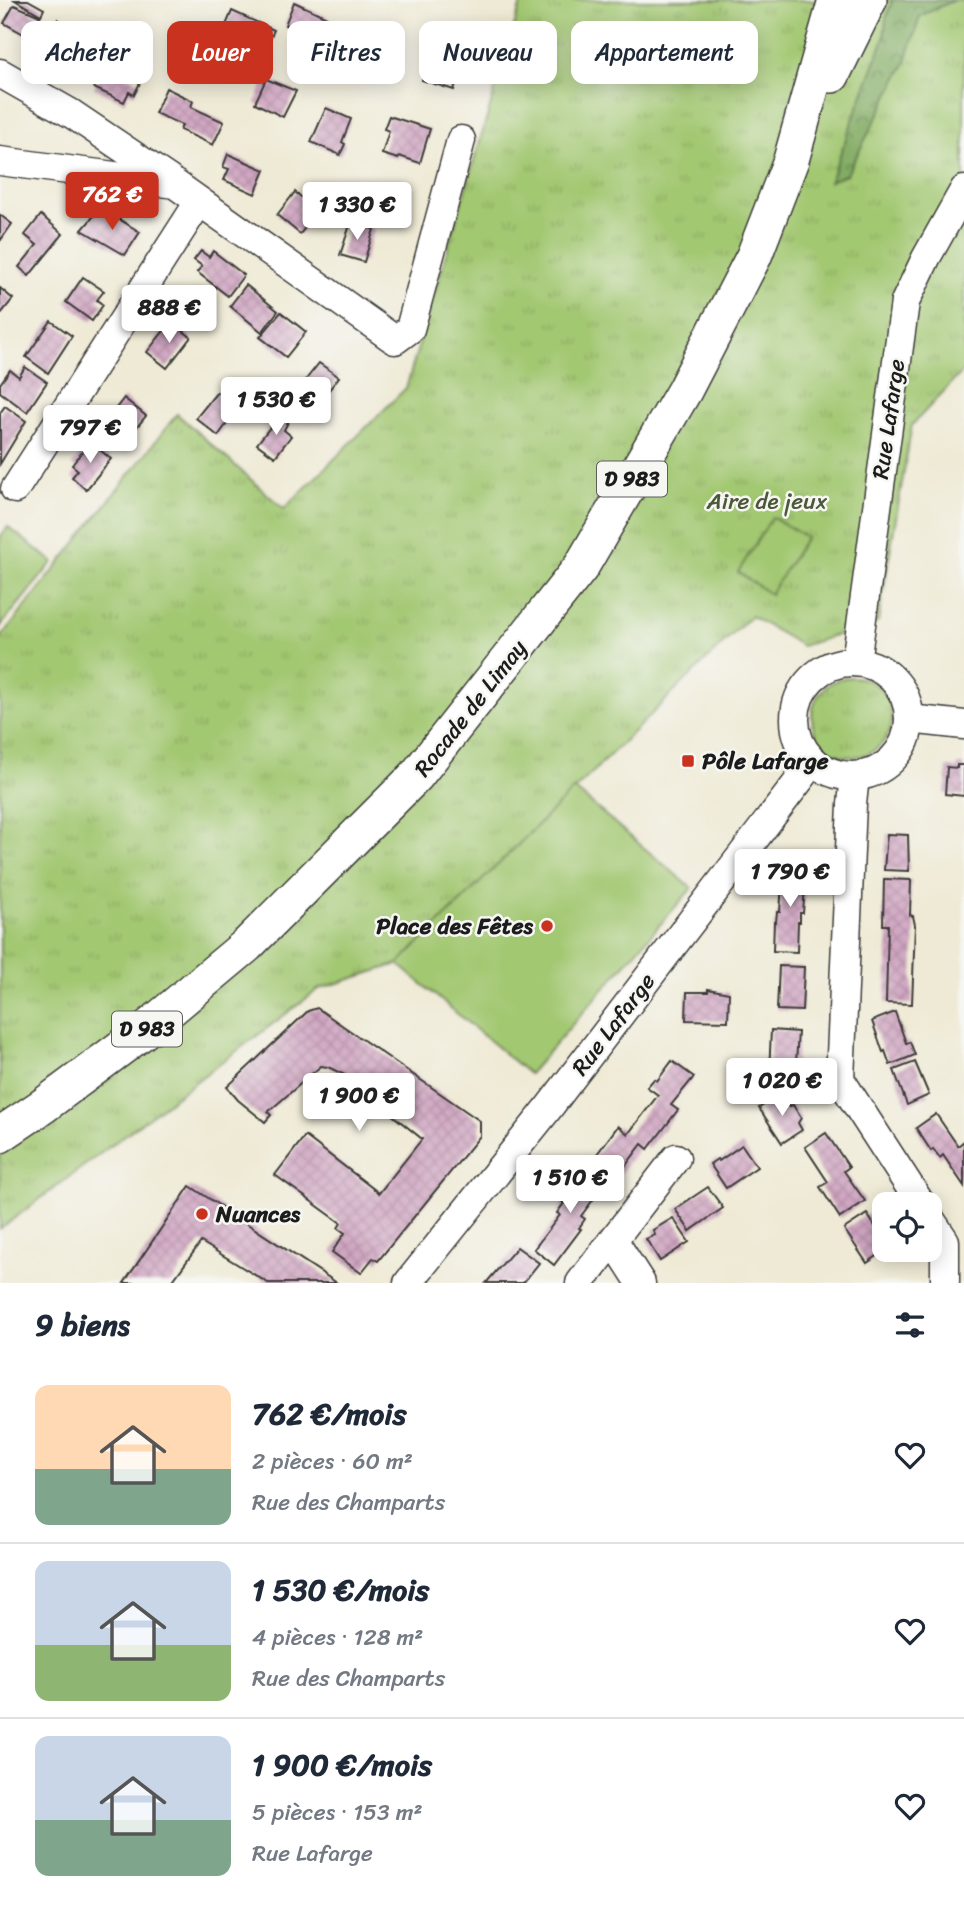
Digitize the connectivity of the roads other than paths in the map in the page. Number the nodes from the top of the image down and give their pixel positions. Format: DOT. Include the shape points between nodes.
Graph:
graph roads {
  1 [pos="836,0"];
  2 [pos="869,0"];
  3 [pos="0,73"];
  4 [pos="461,140"];
  5 [pos="791,160"];
  6 [pos="0,161"];
  7 [pos="175,184"];
  8 [pos="964,190"];
  9 [pos="199,202"];
  10 [pos="15,489"];
  11 [pos="856,662"];
  12 [pos="909,719"];
  13 [pos="964,724"];
  14 [pos="814,761"];
  15 [pos="855,776"];
  16 [pos="0,1135"];
  17 [pos="676,1158"];
  18 [pos="913,1192"];
  19 [pos="942,1236"];
  20 [pos="614,1241"];
  21 [pos="408,1283"];
  22 [pos="580,1283"];
  23 [pos="641,1283"];
  24 [pos="945,1283"];
  1 -- 5 [label="main road, Rocade de Limay / D 983"];
  2 -- 5 [label="main road, Rocade de Limay / D 983"];
  3 -- 7 [label="street" via="72,114"];
  4 -- 9 [label="street" via="410,329 395,340"];
  5 -- 16 [label="main road, Rocade de Limay / D 983" via="748,268 684,391 581,567 416,776 247,946 149,1027"];
  6 -- 7 [label="street"];
  7 -- 9 [label="street"];
  8 -- 11 [label="street, Rue Lafarge" via="905,302"];
  9 -- 10 [label="street"];
  11 -- 12 [label="street" via="880,670 899,687"];
  11 -- 14 [label="street" via="841,663 814,676 797,703 797,734"];
  12 -- 13 [label="street"];
  12 -- 15 [label="street" via="899,751 887,764"];
  14 -- 15 [label="street" via="826,770"];
  14 -- 21 [label="street, Rue Lafarge" via="547,1110"];
  15 -- 18 [label="street" via="840,1079"];
  17 -- 20 [label="street"];
  19 -- 24 [label="street"];
  20 -- 22 [label="street"];
  20 -- 23 [label="street"];
}
